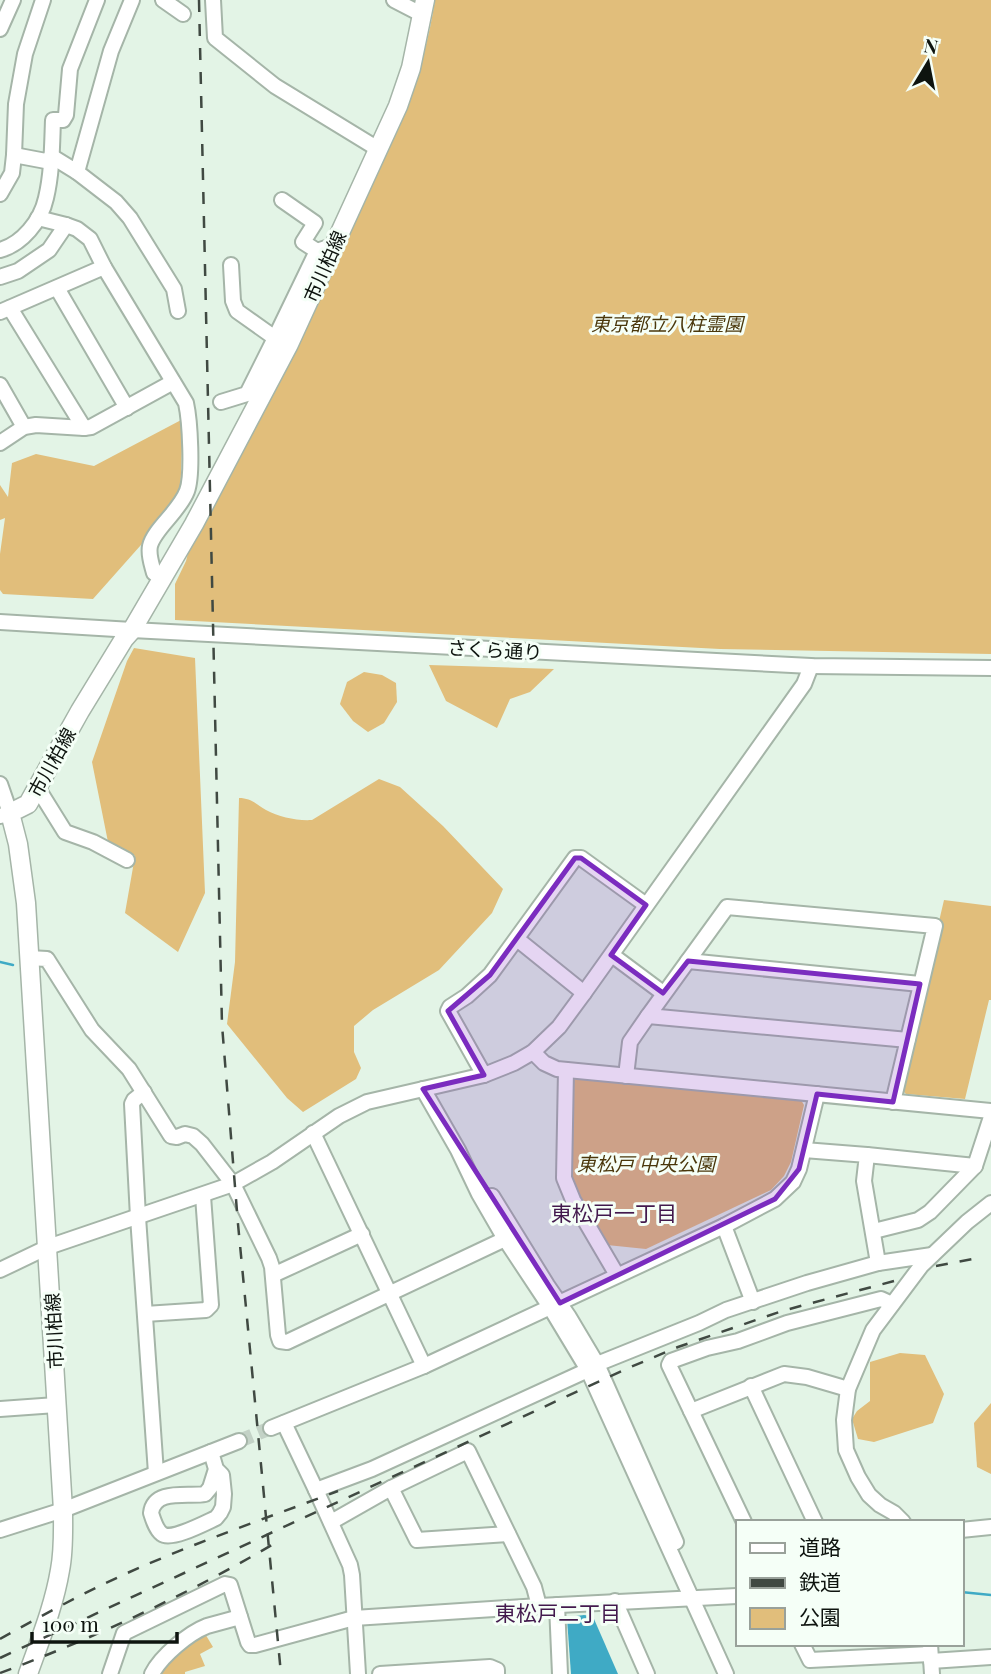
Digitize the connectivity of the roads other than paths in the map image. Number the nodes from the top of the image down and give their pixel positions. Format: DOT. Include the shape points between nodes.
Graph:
graph roads {
  1 [pos="13,0"];
  2 [pos="43,0"];
  3 [pos="97,0"];
  4 [pos="163,0"];
  5 [pos="213,0"];
  6 [pos="394,0"];
  7 [pos="127,1"];
  8 [pos="424,8"];
  9 [pos="183,14"];
  10 [pos="0,29"];
  11 [pos="0,101"];
  12 [pos="16,104"];
  13 [pos="377,149"];
  14 [pos="14,155"];
  15 [pos="51,159"];
  16 [pos="77,172"];
  17 [pos="0,194"];
  18 [pos="282,200"];
  19 [pos="38,218"];
  20 [pos="66,225"];
  21 [pos="0,250"];
  22 [pos="324,250"];
  23 [pos="231,265"];
  24 [pos="104,267"];
  25 [pos="0,277"];
  26 [pos="57,288"];
  27 [pos="5,309"];
  28 [pos="178,311"];
  29 [pos="275,338"];
  30 [pos="173,382"];
  31 [pos="0,385"];
  32 [pos="222,402"];
  33 [pos="127,408"];
  34 [pos="24,427"];
  35 [pos="84,428"];
  36 [pos="0,443"];
  37 [pos="162,579"];
  38 [pos="0,622"];
  39 [pos="132,630"];
  40 [pos="811,666"];
  41 [pos="991,668"];
  42 [pos="0,784"];
  43 [pos="37,787"];
  44 [pos="5,814"];
  45 [pos="127,860"];
  46 [pos="646,905"];
  47 [pos="517,939"];
  48 [pos="611,955"];
  49 [pos="29,958"];
  50 [pos="688,961"];
  51 [pos="920,984"];
  52 [pos="584,993"];
  53 [pos="663,993"];
  54 [pos="648,1016"];
  55 [pos="908,1040"];
  56 [pos="533,1052"];
  57 [pos="566,1070"];
  58 [pos="484,1075"];
  59 [pos="626,1076"];
  60 [pos="423,1089"];
  61 [pos="144,1091"];
  62 [pos="817,1094"];
  63 [pos="893,1102"];
  64 [pos="991,1111"];
  65 [pos="991,1117"];
  66 [pos="313,1133"];
  67 [pos="458,1150"];
  68 [pos="804,1150"];
  69 [pos="867,1155"];
  70 [pos="975,1166"];
  71 [pos="233,1184"];
  72 [pos="203,1196"];
  73 [pos="991,1203"];
  74 [pos="138,1217"];
  75 [pos="724,1226"];
  76 [pos="874,1231"];
  77 [pos="362,1234"];
  78 [pos="506,1239"];
  79 [pos="48,1247"];
  80 [pos="932,1255"];
  81 [pos="878,1263"];
  82 [pos="0,1270"];
  83 [pos="273,1275"];
  84 [pos="617,1275"];
  85 [pos="390,1293"];
  86 [pos="753,1301"];
  87 [pos="892,1304"];
  88 [pos="555,1305"];
  89 [pos="145,1314"];
  90 [pos="424,1366"];
  91 [pos="592,1367"];
  92 [pos="751,1386"];
  93 [pos="848,1389"];
  94 [pos="57,1405"];
  95 [pos="0,1409"];
  96 [pos="691,1411"];
  97 [pos="239,1441"];
  98 [pos="211,1452"];
  99 [pos="216,1469"];
  100 [pos="156,1474"];
  101 [pos="391,1488"];
  102 [pos="316,1490"];
  103 [pos="205,1494"];
  104 [pos="223,1507"];
  105 [pos="63,1510"];
  106 [pos="743,1520"];
  107 [pos="814,1520"];
  108 [pos="901,1520"];
  109 [pos="331,1521"];
  110 [pos="991,1527"];
  111 [pos="0,1530"];
  112 [pos="963,1530"];
  113 [pos="508,1534"];
  114 [pos="736,1596"];
  115 [pos="696,1597"];
  116 [pos="615,1601"];
  117 [pos="539,1605"];
  118 [pos="557,1605"];
  119 [pos="240,1617"];
  120 [pos="354,1618"];
  121 [pos="803,1646"];
  122 [pos="991,1657"];
  123 [pos="931,1658"];
  124 [pos="430,1672"];
  125 [pos="28,1674"];
  126 [pos="110,1674"];
  127 [pos="152,1674"];
  128 [pos="358,1674"];
  129 [pos="380,1674"];
  130 [pos="497,1674"];
  131 [pos="560,1674"];
  132 [pos="647,1674"];
  133 [pos="726,1674"];
  134 [pos="736,1674"];
  1 -- 10 [label="street"];
  2 -- 12 [label="street" via="25,54"];
  3 -- 15 [label="street" via="70,69 66,115 63,120 53,120"];
  4 -- 9 [label="street"];
  5 -- 13 [label="street" via="215,38 275,86"];
  6 -- 8 [label="street"];
  7 -- 16 [label="street"];
  8 -- 13 [label="main road, 市川柏線" via="403,93"];
  11 -- 12 [label="street"];
  12 -- 14 [label="street"];
  13 -- 22 [label="main road, 市川柏線"];
  14 -- 15 [label="street"];
  14 -- 17 [label="street" via="12,173"];
  15 -- 16 [label="street"];
  15 -- 19 [label="street" via="46,200"];
  16 -- 28 [label="street" via="130,218 174,289"];
  18 -- 22 [label="street" via="315,223 303,242"];
  19 -- 20 [label="street"];
  19 -- 21 [label="street" via="22,238"];
  20 -- 24 [label="street" via="90,239"];
  20 -- 25 [label="street" via="50,250"];
  22 -- 29 [label="street"];
  22 -- 37 [label="main road, 市川柏線" via="289,344"];
  23 -- 29 [label="street" via="237,311"];
  24 -- 26 [label="street"];
  24 -- 30 [label="street"];
  26 -- 27 [label="street"];
  26 -- 33 [label="street"];
  27 -- 35 [label="street"];
  29 -- 32 [label="street" via="247,394"];
  30 -- 33 [label="street"];
  30 -- 37 [label="street" via="189,417 189,478 179,507 149,547 154,573"];
  31 -- 34 [label="street"];
  33 -- 35 [label="street"];
  34 -- 35 [label="street"];
  34 -- 36 [label="street"];
  37 -- 39 [label="main road, 市川柏線"];
  38 -- 39 [label="street, さくら通り"];
  39 -- 40 [label="street, さくら通り"];
  39 -- 43 [label="main road, 市川柏線"];
  40 -- 41 [label="street, さくら通り"];
  40 -- 46 [label="street" via="804,684"];
  42 -- 44 [label="street"];
  43 -- 44 [label="main road, 市川柏線" via="28,804"];
  43 -- 45 [label="street" via="65,832"];
  44 -- 49 [label="main road, 市川柏線" via="18,844"];
  46 -- 47 [label="street" via="575,858"];
  46 -- 48 [label="street"];
  47 -- 52 [label="street"];
  47 -- 58 [label="street" via="490,975 448,1011"];
  48 -- 52 [label="street"];
  48 -- 53 [label="street"];
  49 -- 61 [label="street" via="47,959 92,1030"];
  49 -- 79 [label="main road, 市川柏線"];
  50 -- 51 [label="street"];
  50 -- 51 [label="street" via="727,907 935,926"];
  50 -- 53 [label="street"];
  51 -- 55 [label="street"];
  52 -- 56 [label="street"];
  53 -- 54 [label="street"];
  54 -- 55 [label="street"];
  54 -- 59 [label="street" via="630,1042"];
  55 -- 63 [label="street"];
  56 -- 57 [label="street" via="544,1063"];
  56 -- 58 [label="street"];
  57 -- 59 [label="street"];
  57 -- 84 [label="street" via="564,1178"];
  58 -- 60 [label="street"];
  59 -- 62 [label="street"];
  60 -- 66 [label="street" via="367,1102"];
  60 -- 67 [label="street"];
  61 -- 71 [label="street" via="171,1136 193,1136"];
  61 -- 74 [label="street" via="132,1104"];
  62 -- 63 [label="street"];
  62 -- 68 [label="street"];
  63 -- 64 [label="street"];
  65 -- 70 [label="street"];
  66 -- 71 [label="street"];
  66 -- 77 [label="street"];
  67 -- 78 [label="street"];
  67 -- 88 [label="street" via="487,1188"];
  68 -- 69 [label="street"];
  68 -- 75 [label="street" via="796,1176 786,1189"];
  69 -- 70 [label="street"];
  69 -- 76 [label="street" via="864,1181"];
  70 -- 76 [label="street" via="918,1220"];
  71 -- 72 [label="street"];
  71 -- 83 [label="street"];
  72 -- 74 [label="street"];
  72 -- 89 [label="street" via="211,1305 206,1310"];
  73 -- 80 [label="street"];
  74 -- 79 [label="street"];
  74 -- 89 [label="street"];
  75 -- 84 [label="street"];
  75 -- 86 [label="street"];
  76 -- 81 [label="street"];
  77 -- 83 [label="street"];
  77 -- 85 [label="street"];
  78 -- 85 [label="street"];
  78 -- 88 [label="street"];
  79 -- 82 [label="street"];
  79 -- 94 [label="main road, 市川柏線"];
  80 -- 81 [label="street"];
  80 -- 87 [label="street"];
  81 -- 86 [label="street"];
  83 -- 85 [label="street" via="278,1339 283,1342"];
  84 -- 88 [label="street"];
  85 -- 90 [label="street"];
  86 -- 91 [label="street"];
  87 -- 93 [label="street" via="873,1330"];
  87 -- 96 [label="street" via="881,1299 787,1323 671,1361"];
  88 -- 90 [label="street"];
  88 -- 91 [label="street"];
  89 -- 100 [label="street"];
  90 -- 102 [label="street" via="277,1426"];
  91 -- 102 [label="street" via="372,1469"];
  91 -- 115 [label="street"];
  92 -- 93 [label="street" via="784,1374"];
  92 -- 96 [label="street"];
  92 -- 107 [label="street"];
  93 -- 108 [label="street" via="846,1450 869,1495"];
  94 -- 95 [label="street"];
  94 -- 105 [label="main road, 市川柏線"];
  96 -- 106 [label="street"];
  97 -- 98 [label="street"];
  98 -- 99 [label="street"];
  98 -- 100 [label="street"];
  99 -- 103 [label="street"];
  99 -- 104 [label="street" via="222,1475"];
  100 -- 105 [label="street"];
  101 -- 109 [label="street"];
  101 -- 113 [label="street" via="417,1540"];
  101 -- 113 [label="street" via="468,1451"];
  102 -- 109 [label="street"];
  103 -- 104 [label="street" via="215,1496"];
  103 -- 104 [label="street" via="157,1501 151,1513 160,1532 173,1535 195,1527 216,1518"];
  105 -- 111 [label="street"];
  105 -- 125 [label="main road, 市川柏線" via="60,1571"];
  109 -- 120 [label="street" via="352,1575"];
  110 -- 112 [label="street"];
  113 -- 117 [label="street"];
  114 -- 115 [label="street"];
  115 -- 116 [label="street"];
  115 -- 133 [label="street"];
  115 -- 134 [label="street"];
  116 -- 118 [label="street"];
  116 -- 132 [label="street"];
  117 -- 118 [label="street"];
  117 -- 120 [label="street"];
  118 -- 131 [label="street"];
  119 -- 120 [label="street" via="250,1645"];
  119 -- 126 [label="street" via="230,1585 225,1584 124,1633"];
  119 -- 127 [label="street" via="195,1633 176,1646"];
  120 -- 128 [label="street"];
  121 -- 123 [label="street" via="810,1660"];
  122 -- 123 [label="street"];
  124 -- 129 [label="street"];
  124 -- 130 [label="street" via="490,1667"];
}
